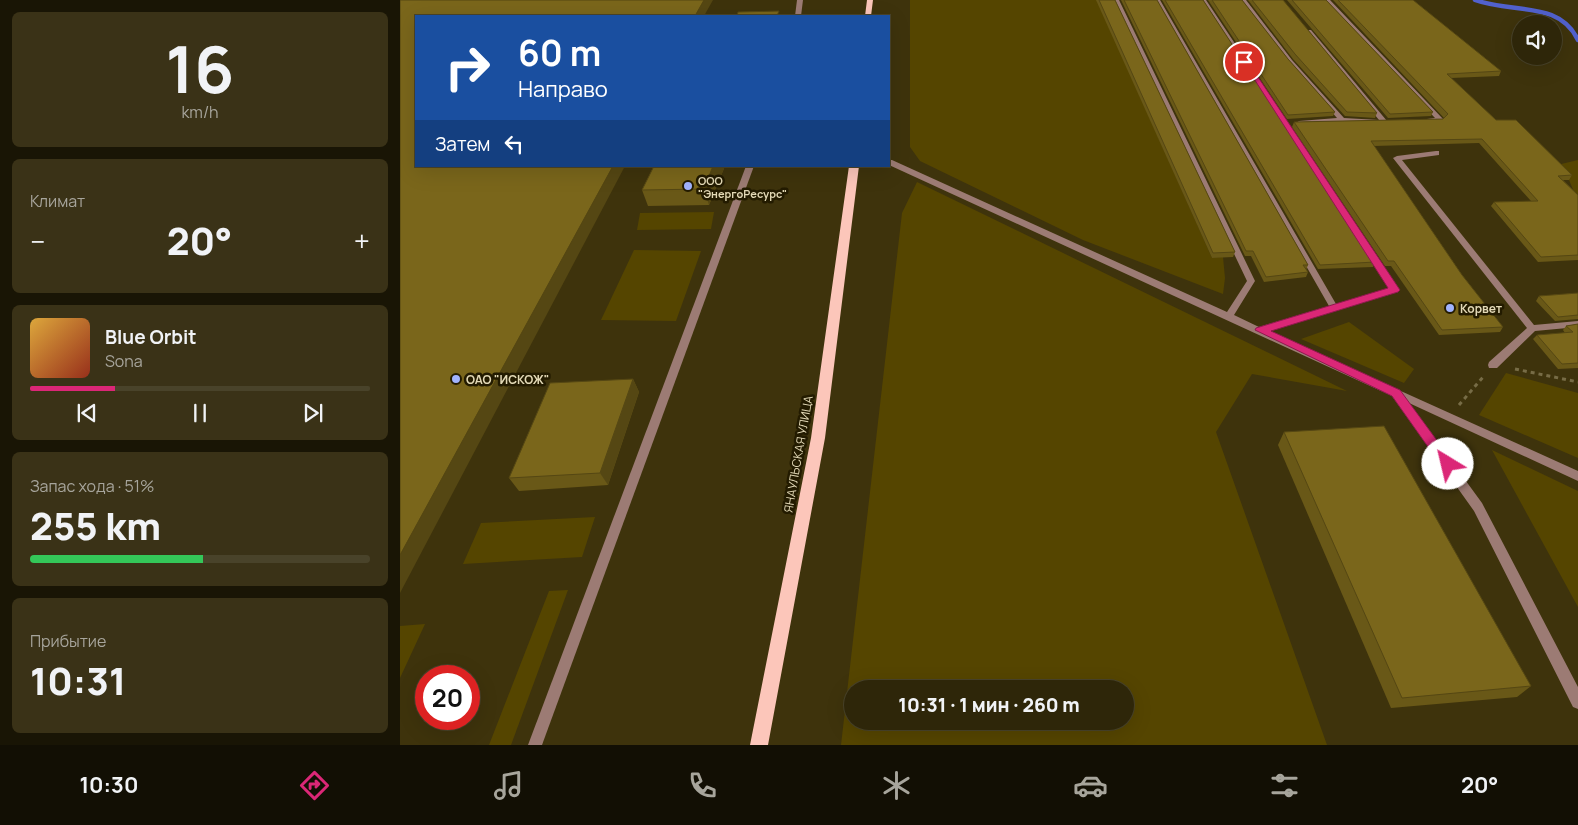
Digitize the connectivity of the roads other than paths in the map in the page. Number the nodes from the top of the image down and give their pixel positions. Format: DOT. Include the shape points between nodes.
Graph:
graph roads {
  1 [pos="800,0"];
  2 [pos="870,0"];
  3 [pos="1116,0"];
  4 [pos="1157,0"];
  5 [pos="1203,0"];
  6 [pos="1243,0"];
  7 [pos="1327,0"];
  8 [pos="798,15"];
  9 [pos="868,15"];
  10 [pos="1302,23"];
  11 [pos="1342,120"];
  12 [pos="1422,120"];
  13 [pos="1394,121"];
  14 [pos="1385,122"];
  15 [pos="1285,124"];
  16 [pos="1436,153"];
  17 [pos="890,162"];
  18 [pos="750,167"];
  19 [pos="854,167"];
  20 [pos="1334,308"];
  21 [pos="1228,317"];
  22 [pos="1578,324"];
  23 [pos="1532,328"];
  24 [pos="1260,330"];
  25 [pos="1494,364"];
  26 [pos="1396,393"];
  27 [pos="1578,476"];
  28 [pos="1578,702"];
  29 [pos="535,745"];
  30 [pos="759,745"];
  1 -- 8 [label="lane"];
  2 -- 9 [label="main road"];
  3 -- 21 [label="lane" via="1251,281"];
  4 -- 20 [label="lane"];
  5 -- 15 [label="lane"];
  6 -- 11 [label="lane" via="1290,61"];
  7 -- 12 [label="lane" via="1441,120"];
  10 -- 14 [label="lane"];
  11 -- 14 [label="lane"];
  11 -- 15 [label="lane"];
  13 -- 14 [label="lane"];
  15 -- 20 [label="lane" via="1395,290"];
  16 -- 23 [label="lane" via="1397,158"];
  17 -- 21 [label="lane"];
  18 -- 29 [label="lane"];
  19 -- 30 [label="main road, ЯНАУЛЬСКАЯ УЛИЦА" via="818,438"];
  20 -- 24 [label="lane"];
  21 -- 24 [label="lane"];
  22 -- 23 [label="lane"];
  23 -- 25 [label="lane"];
  24 -- 26 [label="lane"];
  26 -- 27 [label="lane"];
  26 -- 28 [label="lane" via="1478,507"];
}
